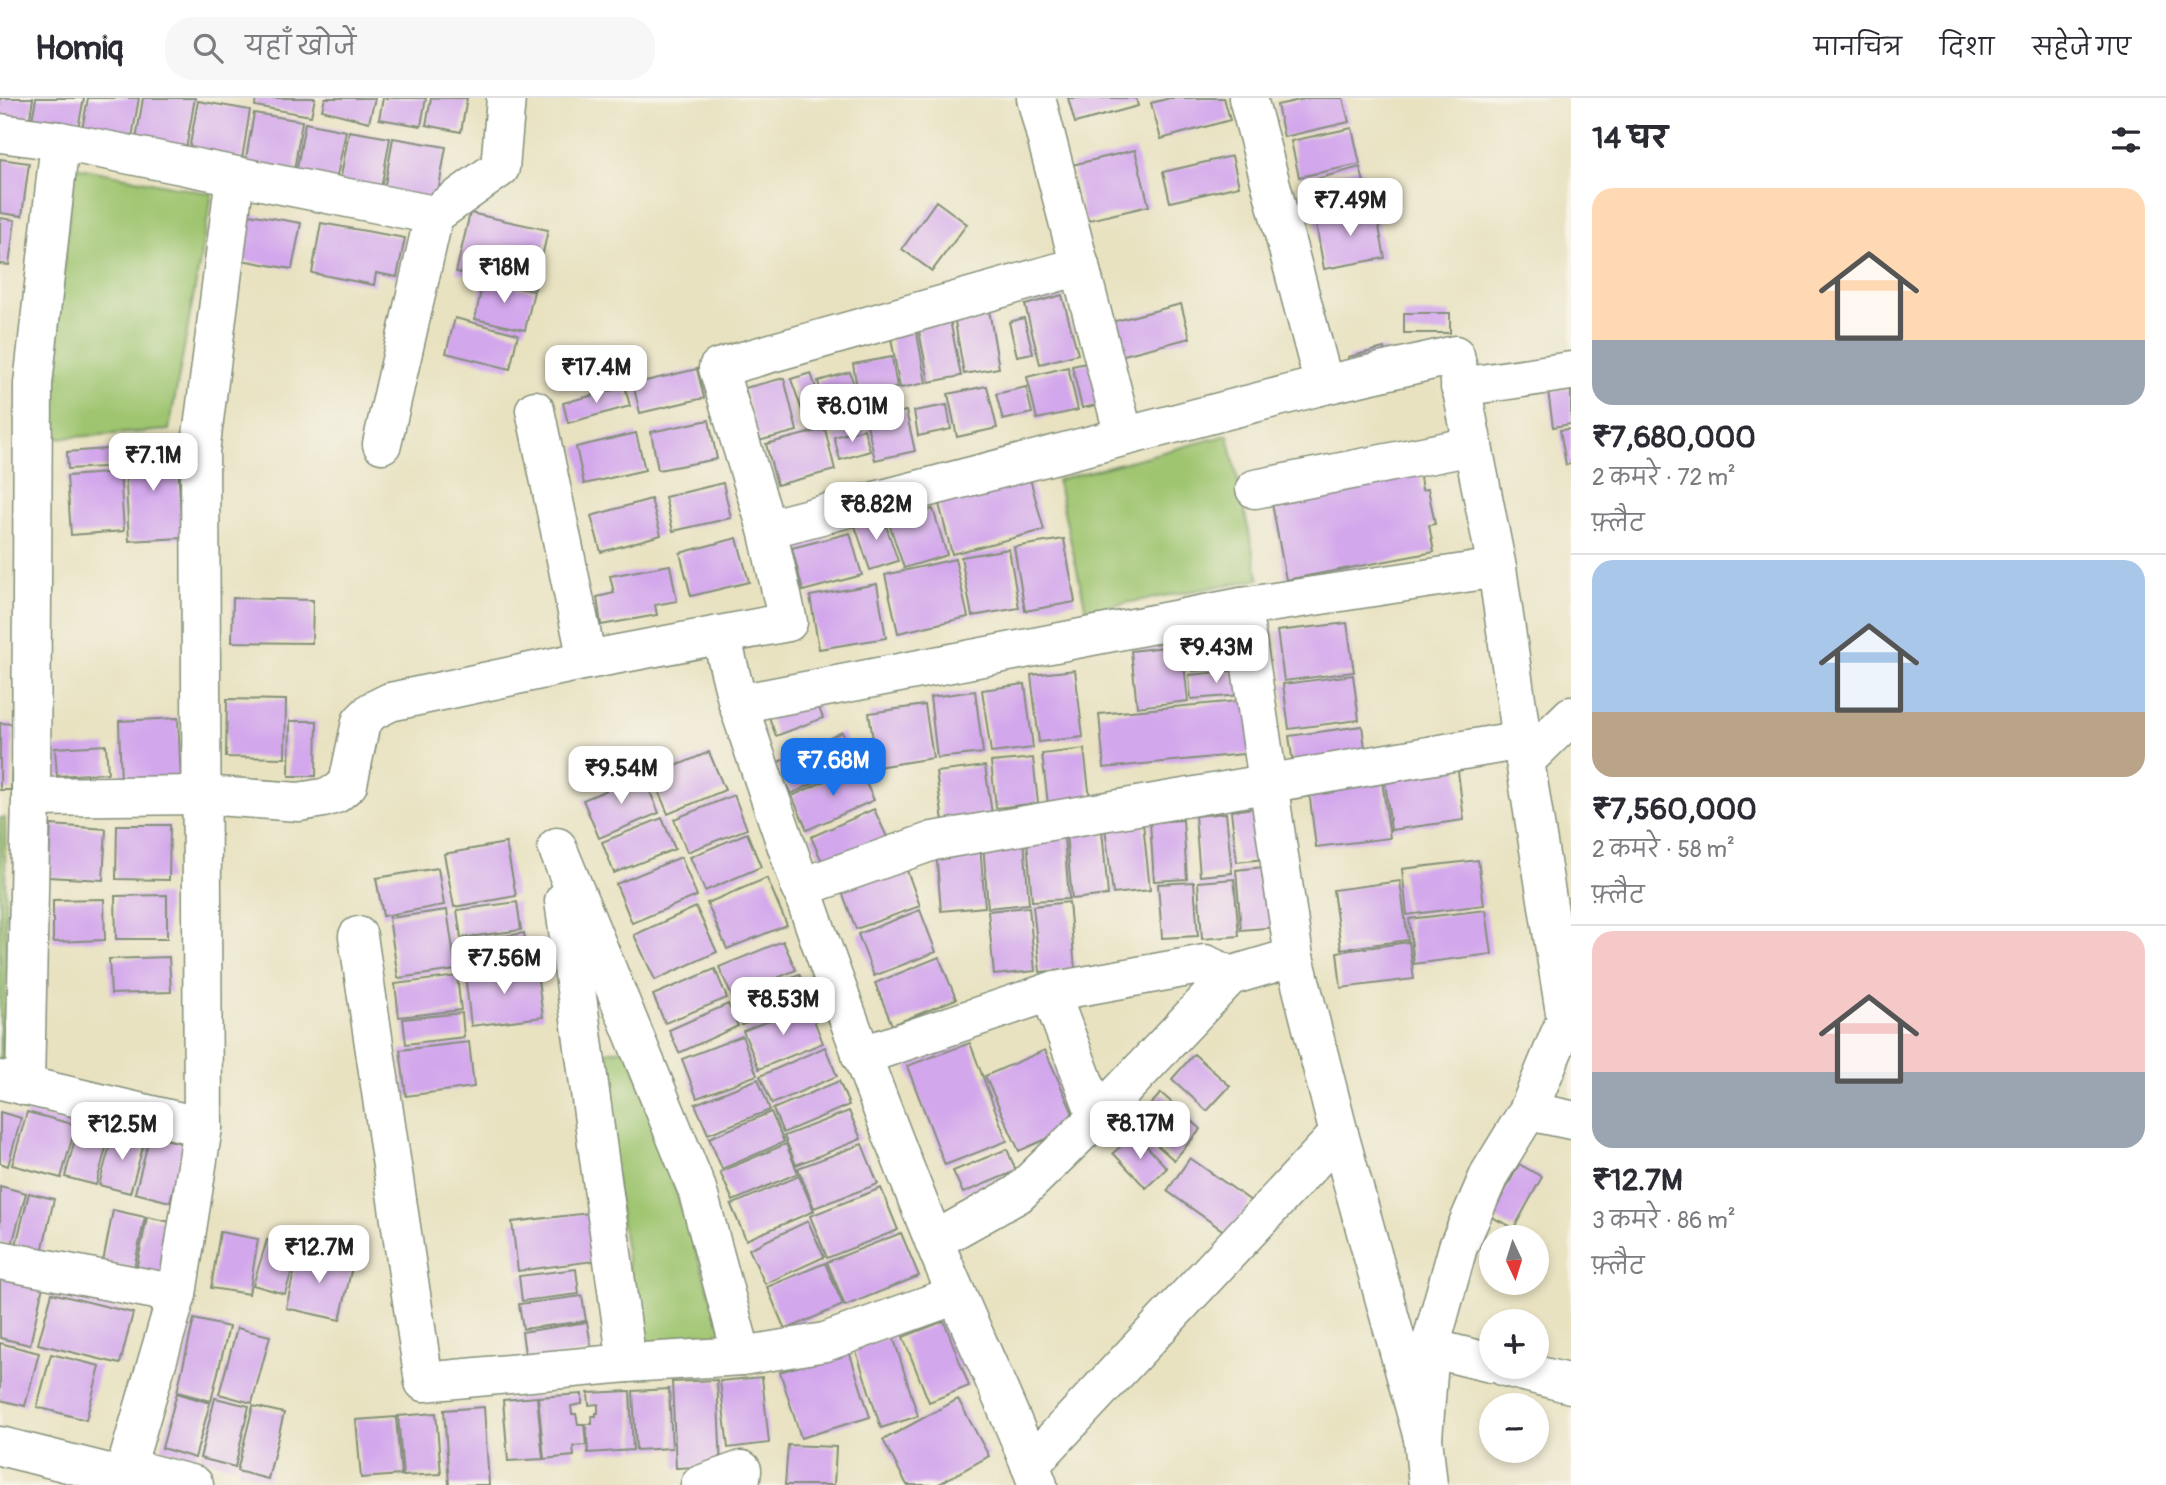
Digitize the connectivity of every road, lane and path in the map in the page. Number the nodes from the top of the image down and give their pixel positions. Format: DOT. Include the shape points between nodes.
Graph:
graph roads {
  1 [pos="506,98"];
  2 [pos="1036,98"];
  3 [pos="1248,98"];
  4 [pos="0,133"];
  5 [pos="60,141"];
  6 [pos="235,176"];
  7 [pos="434,215"];
  8 [pos="1080,267"];
  9 [pos="1571,371"];
  10 [pos="16,381"];
  11 [pos="1324,385"];
  12 [pos="1460,387"];
  13 [pos="535,410"];
  14 [pos="1124,436"];
  15 [pos="382,444"];
  16 [pos="1473,446"];
  17 [pos="1255,489"];
  18 [pos="767,529"];
  19 [pos="1497,568"];
  20 [pos="1242,607"];
  21 [pos="721,635"];
  22 [pos="587,660"];
  23 [pos="738,704"];
  24 [pos="15,708"];
  25 [pos="1571,716"];
  26 [pos="1523,751"];
  27 [pos="1268,782"];
  28 [pos="202,795"];
  29 [pos="31,797"];
  30 [pos="800,888"];
  31 [pos="358,936"];
  32 [pos="1294,957"];
  33 [pos="1230,976"];
  34 [pos="1050,992"];
  35 [pos="1569,1016"];
  36 [pos="861,1056"];
  37 [pos="13,1083"];
  38 [pos="1528,1111"];
  39 [pos="1097,1117"];
  40 [pos="1571,1120"];
  41 [pos="203,1127"];
  42 [pos="1339,1134"];
  43 [pos="934,1241"];
  44 [pos="0,1260"];
  45 [pos="177,1294"];
  46 [pos="956,1295"];
  47 [pos="1430,1348"];
  48 [pos="742,1356"];
  49 [pos="1479,1360"];
  50 [pos="627,1363"];
  51 [pos="1549,1378"];
  52 [pos="1571,1384"];
  53 [pos="1423,1438"];
  54 [pos="0,1446"];
  55 [pos="1034,1475"];
  56 [pos="124,1477"];
  57 [pos="194,1485"];
  58 [pos="700,1485"];
  59 [pos="740,1485"];
  60 [pos="1428,1485"];
  1 -- 7 [label="street" via="500,168"];
  2 -- 8 [label="street"];
  3 -- 11 [label="street"];
  4 -- 5 [label="street"];
  5 -- 6 [label="street"];
  5 -- 10 [label="street"];
  6 -- 7 [label="street"];
  6 -- 28 [label="street" via="200,452"];
  7 -- 15 [label="street"];
  8 -- 14 [label="street"];
  8 -- 18 [label="street" via="718,368"];
  9 -- 12 [label="street"];
  10 -- 24 [label="street"];
  11 -- 12 [label="street" via="1455,355"];
  11 -- 14 [label="street"];
  12 -- 16 [label="street"];
  13 -- 22 [label="street"];
  14 -- 18 [label="street"];
  16 -- 17 [label="street"];
  16 -- 19 [label="street"];
  18 -- 21 [label="street" via="788,622"];
  19 -- 20 [label="street"];
  19 -- 26 [label="street"];
  20 -- 23 [label="street"];
  20 -- 27 [label="street"];
  21 -- 22 [label="street"];
  21 -- 23 [label="street"];
  22 -- 28 [label="street" via="390,702 372,710 361,722 348,784 336,794 299,802"];
  23 -- 30 [label="street"];
  24 -- 29 [label="street"];
  25 -- 26 [label="street"];
  26 -- 27 [label="street"];
  26 -- 35 [label="street"];
  27 -- 30 [label="street" via="933,841"];
  27 -- 32 [label="street"];
  28 -- 29 [label="street"];
  28 -- 41 [label="street"];
  29 -- 37 [label="street"];
  30 -- 36 [label="street"];
  31 -- 50 [label="street" via="424,1382"];
  32 -- 33 [label="street"];
  32 -- 42 [label="street"];
  33 -- 34 [label="street" via="1205,964"];
  33 -- 39 [label="street"];
  34 -- 36 [label="street"];
  34 -- 39 [label="street"];
  35 -- 38 [label="street"];
  36 -- 43 [label="street"];
  37 -- 41 [label="street"];
  38 -- 40 [label="street"];
  38 -- 47 [label="street" via="1490,1173 1458,1247"];
  39 -- 43 [label="street" via="1018,1194"];
  41 -- 45 [label="street"];
  42 -- 53 [label="street"];
  42 -- 55 [label="street"];
  43 -- 46 [label="street"];
  44 -- 45 [label="street"];
  45 -- 56 [label="street"];
  46 -- 48 [label="street" via="825,1342"];
  46 -- 55 [label="street"];
  47 -- 49 [label="street"];
  47 -- 53 [label="street"];
  48 -- 50 [label="street"];
  48 -- 50 [label="street" via="697,1189 557,847"];
  51 -- 52 [label="street"];
  53 -- 60 [label="street"];
  54 -- 56 [label="street"];
  56 -- 57 [label="street"];
  58 -- 59 [label="street" via="742,1470"];
}
